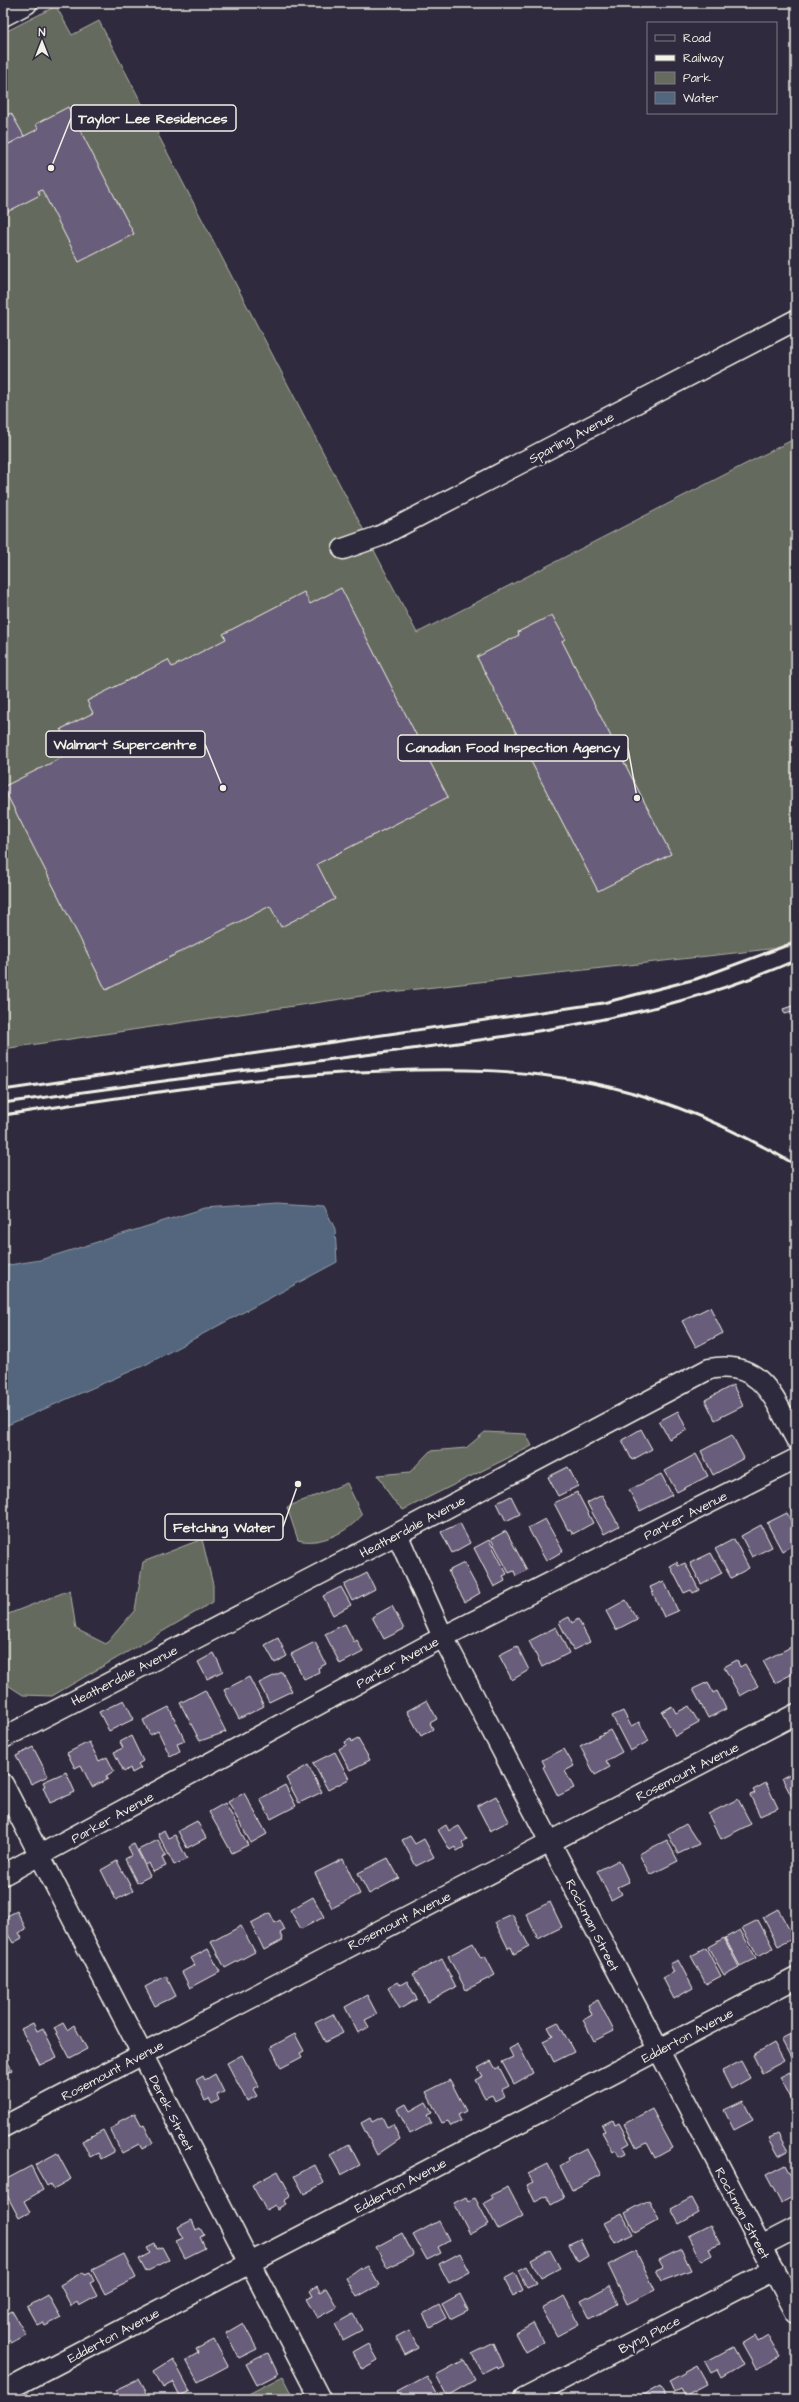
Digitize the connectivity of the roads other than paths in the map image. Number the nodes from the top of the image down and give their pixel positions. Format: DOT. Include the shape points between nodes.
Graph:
graph roads {
  1 [pos="26,3"];
  2 [pos="3,14"];
  3 [pos="796,320"];
  4 [pos="343,548"];
  5 [pos="796,1439"];
  6 [pos="796,1459"];
  7 [pos="397,1534"];
  8 [pos="442,1637"];
  9 [pos="796,1714"];
  10 [pos="3,1738"];
  11 [pos="3,1784"];
  12 [pos="550,1842"];
  13 [pos="39,1856"];
  14 [pos="3,1875"];
  15 [pos="796,1978"];
  16 [pos="658,2050"];
  17 [pos="142,2054"];
  18 [pos="3,2127"];
  19 [pos="796,2228"];
  20 [pos="761,2246"];
  21 [pos="249,2264"];
  22 [pos="774,2270"];
  23 [pos="791,2290"];
  24 [pos="796,2313"];
  25 [pos="3,2392"];
  26 [pos="320,2399"];
  27 [pos="524,2399"];
  1 -- 2 [label="main road"];
  3 -- 4 [label="street, Sparling Avenue" via="380,536"];
  5 -- 7 [label="street, Heatherdale Avenue" via="764,1382 754,1374 735,1367 710,1369"];
  6 -- 8 [label="street, Parker Avenue"];
  7 -- 8 [label="street, Rockman Street"];
  7 -- 10 [label="street, Heatherdale Avenue"];
  8 -- 12 [label="street, Rockman Street"];
  8 -- 13 [label="street, Parker Avenue"];
  9 -- 12 [label="street, Rosemount Avenue"];
  11 -- 13 [label="street, Derek Street"];
  12 -- 16 [label="street, Rockman Street"];
  12 -- 17 [label="street, Rosemount Avenue"];
  13 -- 14 [label="street, Parker Avenue"];
  13 -- 17 [label="street, Derek Street"];
  15 -- 16 [label="street, Edderton Avenue"];
  16 -- 20 [label="street, Rockman Street"];
  16 -- 21 [label="street, Edderton Avenue"];
  17 -- 18 [label="street, Rosemount Avenue"];
  17 -- 21 [label="street, Derek Street"];
  19 -- 20 [label="street"];
  20 -- 22 [label="street, Rockman Street"];
  21 -- 25 [label="street, Edderton Avenue"];
  21 -- 26 [label="street, Derek Street"];
  22 -- 23 [label="street, Rockman Street"];
  22 -- 27 [label="street, Byng Place"];
  23 -- 24 [label="street, Rockman Street"];
}
